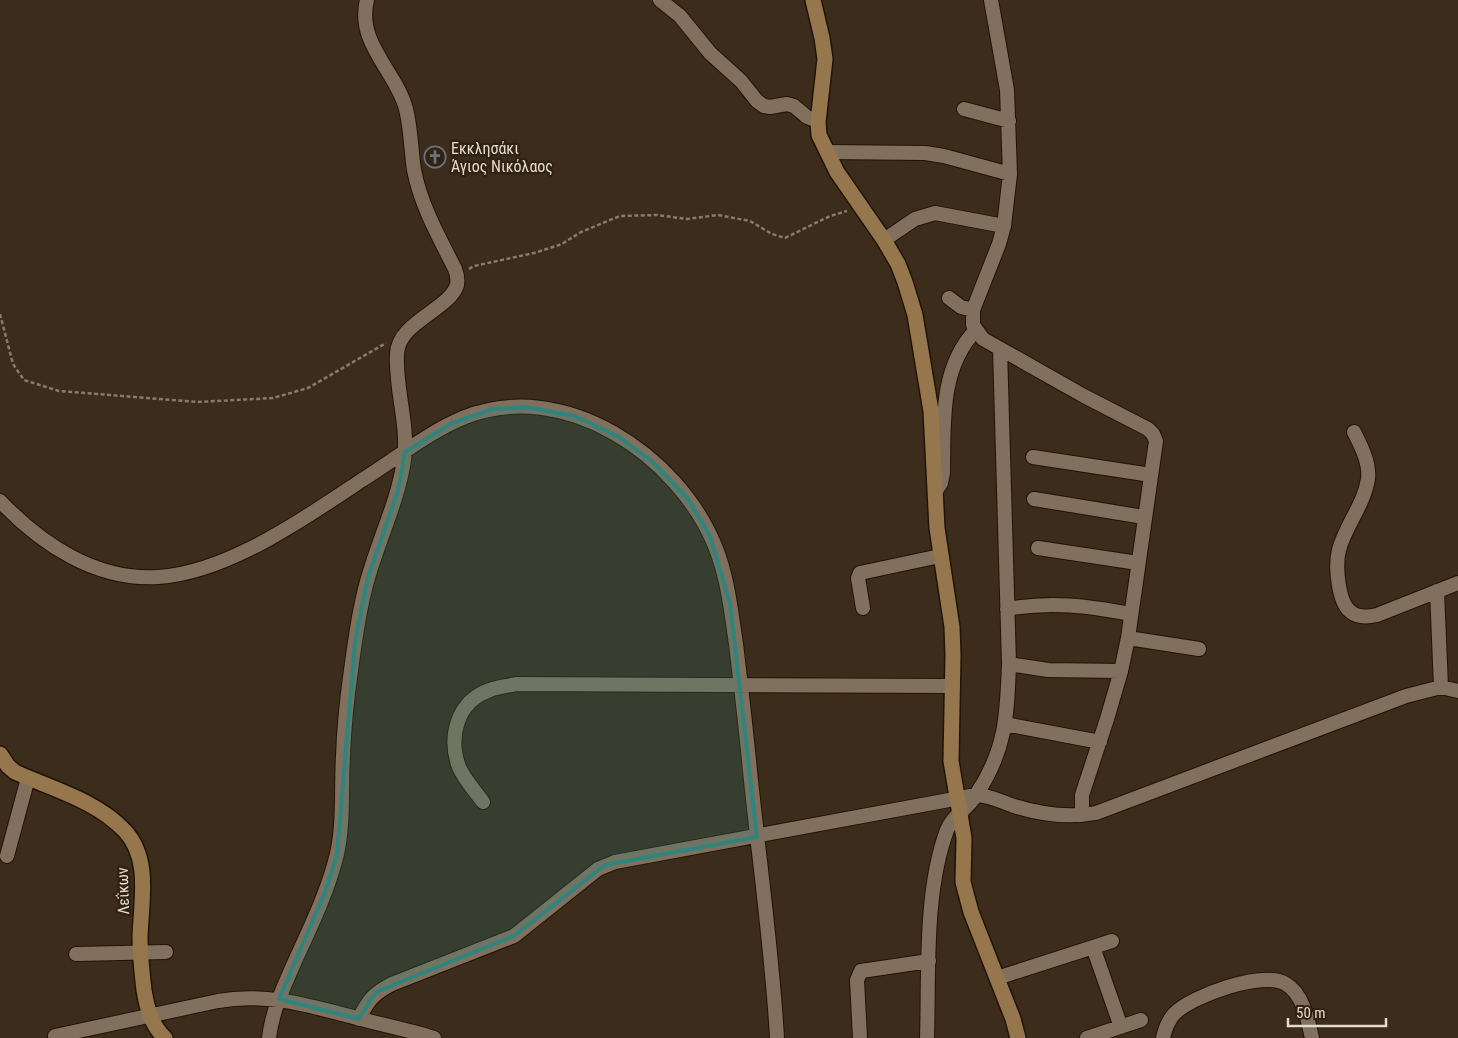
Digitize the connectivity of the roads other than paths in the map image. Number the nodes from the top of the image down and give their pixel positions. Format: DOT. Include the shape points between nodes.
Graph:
graph roads {
  1 [pos="367,0"];
  2 [pos="660,0"];
  3 [pos="813,0"];
  4 [pos="991,0"];
  5 [pos="964,108"];
  6 [pos="818,121"];
  7 [pos="1009,121"];
  8 [pos="827,152"];
  9 [pos="1010,174"];
  10 [pos="1004,226"];
  11 [pos="884,240"];
  12 [pos="949,298"];
  13 [pos="973,310"];
  14 [pos="976,330"];
  15 [pos="1000,349"];
  16 [pos="1354,432"];
  17 [pos="405,452"];
  18 [pos="1033,457"];
  19 [pos="1151,475"];
  20 [pos="935,492"];
  21 [pos="1034,499"];
  22 [pos="0,501"];
  23 [pos="1144,517"];
  24 [pos="1038,548"];
  25 [pos="940,556"];
  26 [pos="1138,563"];
  27 [pos="1458,583"];
  28 [pos="1437,591"];
  29 [pos="863,608"];
  30 [pos="1007,609"];
  31 [pos="1131,614"];
  32 [pos="1128,638"];
  33 [pos="1199,648"];
  34 [pos="1010,664"];
  35 [pos="1121,671"];
  36 [pos="741,684"];
  37 [pos="953,686"];
  38 [pos="1441,686"];
  39 [pos="1458,691"];
  40 [pos="1005,724"];
  41 [pos="1100,742"];
  42 [pos="1,757"];
  43 [pos="28,778"];
  44 [pos="976,796"];
  45 [pos="483,802"];
  46 [pos="958,805"];
  47 [pos="1082,815"];
  48 [pos="757,837"];
  49 [pos="7,856"];
  50 [pos="1112,941"];
  51 [pos="1093,947"];
  52 [pos="140,952"];
  53 [pos="166,952"];
  54 [pos="76,954"];
  55 [pos="929,961"];
  56 [pos="997,978"];
  57 [pos="279,999"];
  58 [pos="150,1015"];
  59 [pos="359,1019"];
  60 [pos="1141,1020"];
  61 [pos="1120,1027"];
  62 [pos="55,1036"];
  63 [pos="165,1038"];
  64 [pos="269,1038"];
  65 [pos="434,1038"];
  66 [pos="777,1038"];
  67 [pos="860,1038"];
  68 [pos="928,1038"];
  69 [pos="1018,1038"];
  70 [pos="1088,1038"];
  71 [pos="1163,1038"];
  72 [pos="1312,1038"];
  1 -- 17 [label="street" via="365,23 370,40 406,109 420,192 429,219 458,278 452,294 412,327 398,346 396,359"];
  2 -- 6 [label="street" via="680,16 710,53 742,81 757,101 770,107 794,106"];
  3 -- 6 [label="street" via="824,59"];
  4 -- 7 [label="street" via="1007,90"];
  5 -- 7 [label="street"];
  6 -- 8 [label="street" via="819,135"];
  7 -- 9 [label="street"];
  8 -- 9 [label="street" via="934,154"];
  8 -- 11 [label="street"];
  9 -- 10 [label="street"];
  10 -- 11 [label="street" via="935,213 915,219"];
  10 -- 13 [label="street"];
  11 -- 20 [label="street" via="901,270 915,315 930,411"];
  12 -- 13 [label="street" via="961,307"];
  13 -- 14 [label="street"];
  14 -- 15 [label="street" via="983,339"];
  14 -- 20 [label="street" via="960,350 949,382 944,413 944,473"];
  15 -- 19 [label="street" via="1148,429 1156,442"];
  15 -- 30 [label="street"];
  16 -- 28 [label="street" via="1366,460 1368,480 1338,554 1344,604 1354,614 1371,616"];
  17 -- 22 [label="street" via="264,540 223,561 156,577 111,572 59,551 39,538"];
  17 -- 36 [label="street" via="467,416 510,407 545,409 575,416 604,428 631,445 663,470 683,492 710,536 727,583"];
  17 -- 57 [label="street" via="398,490 368,577 355,642 344,739 337,854 325,892"];
  18 -- 19 [label="street"];
  19 -- 23 [label="street"];
  20 -- 25 [label="street"];
  21 -- 23 [label="street"];
  23 -- 26 [label="street"];
  24 -- 26 [label="street"];
  25 -- 29 [label="street" via="860,573"];
  25 -- 37 [label="street" via="952,627"];
  26 -- 31 [label="street"];
  27 -- 28 [label="street"];
  28 -- 38 [label="street"];
  30 -- 31 [label="street" via="1068,604"];
  30 -- 34 [label="street"];
  31 -- 32 [label="street"];
  32 -- 33 [label="street"];
  32 -- 35 [label="street"];
  34 -- 35 [label="street" via="1048,670"];
  34 -- 40 [label="street"];
  35 -- 41 [label="street"];
  36 -- 37 [label="street"];
  36 -- 45 [label="street" via="516,684 489,690 473,699 464,709 454,732 460,768"];
  36 -- 48 [label="street"];
  37 -- 46 [label="street" via="950,761"];
  38 -- 39 [label="street"];
  38 -- 47 [label="street" via="1406,696 1096,813"];
  40 -- 41 [label="street"];
  40 -- 44 [label="street" via="998,752"];
  41 -- 47 [label="street" via="1082,795"];
  42 -- 43 [label="street, Λεΐκων" via="15,772"];
  43 -- 49 [label="street"];
  43 -- 52 [label="street, Λεΐκων" via="94,808 119,826 133,842 142,874"];
  44 -- 46 [label="street"];
  44 -- 47 [label="street" via="1036,811"];
  46 -- 48 [label="street"];
  46 -- 55 [label="street" via="936,874"];
  46 -- 56 [label="street" via="964,838 964,891"];
  48 -- 59 [label="street" via="605,865 514,936 376,992"];
  48 -- 66 [label="street"];
  50 -- 51 [label="street"];
  51 -- 56 [label="street"];
  51 -- 61 [label="street"];
  52 -- 53 [label="street"];
  52 -- 54 [label="street"];
  52 -- 58 [label="street, Λεΐκων"];
  55 -- 67 [label="street" via="861,971 857,980"];
  55 -- 68 [label="street"];
  56 -- 69 [label="street" via="1014,1019"];
  57 -- 58 [label="street" via="237,998"];
  57 -- 59 [label="street"];
  57 -- 64 [label="street"];
  58 -- 62 [label="street"];
  58 -- 63 [label="street, Λεΐκων"];
  59 -- 65 [label="street"];
  60 -- 61 [label="street"];
  61 -- 70 [label="street"];
  71 -- 72 [label="street" via="1174,1014 1188,1004 1224,988 1270,979 1286,984 1296,995 1307,1015"];
}
